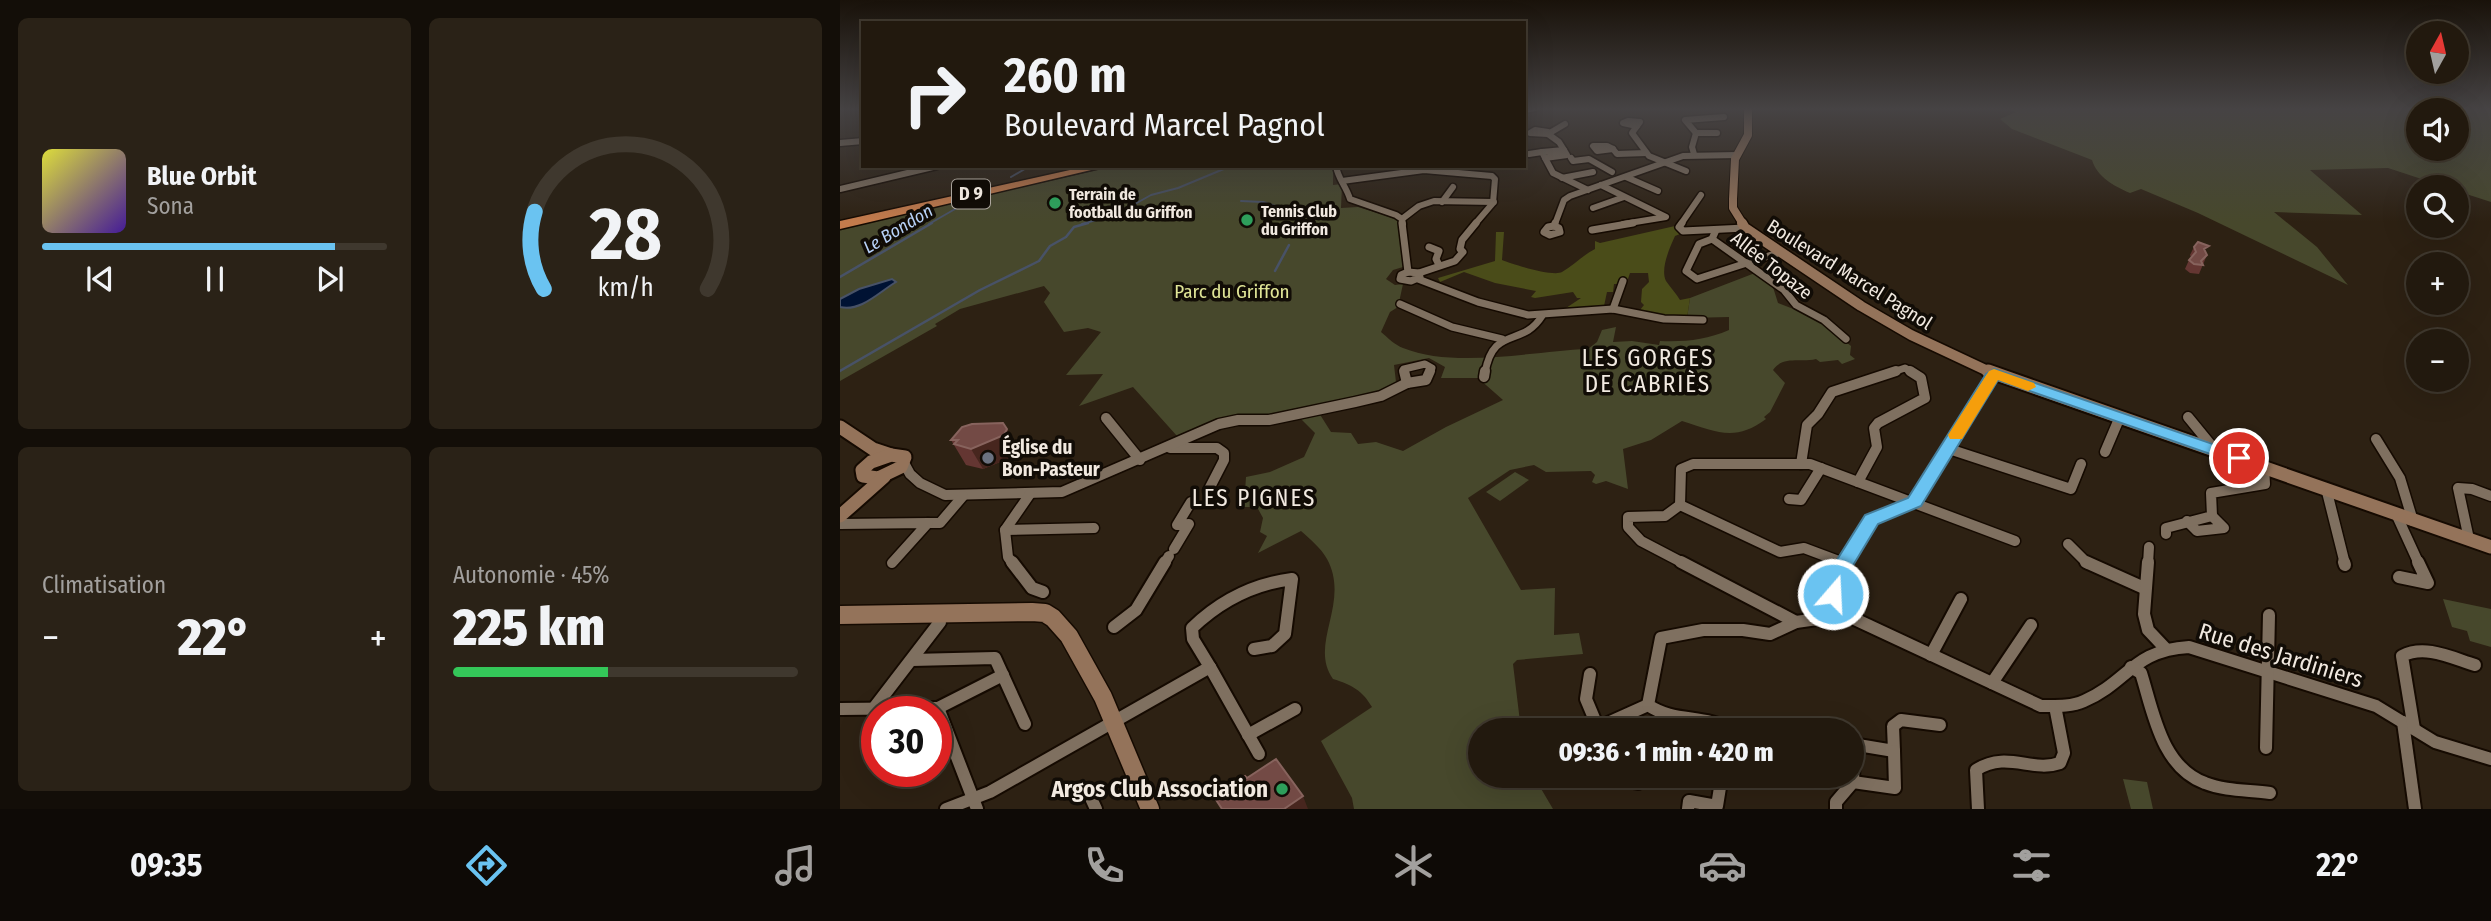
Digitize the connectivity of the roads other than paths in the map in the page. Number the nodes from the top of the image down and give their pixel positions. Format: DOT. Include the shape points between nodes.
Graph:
graph roads {
  1 [pos="1562,146"];
  2 [pos="1641,146"];
  3 [pos="1692,146"];
  4 [pos="1742,146"];
  5 [pos="1614,149"];
  6 [pos="1529,153"];
  7 [pos="1646,153"];
  8 [pos="1694,154"];
  9 [pos="1544,155"];
  10 [pos="1568,155"];
  11 [pos="1737,155"];
  12 [pos="1664,162"];
  13 [pos="929,168"];
  14 [pos="1074,168"];
  15 [pos="1092,168"];
  16 [pos="1336,168"];
  17 [pos="1686,171"];
  18 [pos="1593,172"];
  19 [pos="1625,177"];
  20 [pos="1562,178"];
  21 [pos="1342,181"];
  22 [pos="1601,185"];
  23 [pos="1453,187"];
  24 [pos="840,189"];
  25 [pos="1588,190"];
  26 [pos="1658,191"];
  27 [pos="1701,195"];
  28 [pos="1624,197"];
  29 [pos="1494,201"];
  30 [pos="1441,202"];
  31 [pos="1593,208"];
  32 [pos="1666,216"];
  33 [pos="1402,219"];
  34 [pos="840,220"];
  35 [pos="1554,226"];
  36 [pos="1745,228"];
  37 [pos="1681,229"];
  38 [pos="1592,230"];
  39 [pos="1716,230"];
  40 [pos="1712,239"];
  41 [pos="1429,247"];
  42 [pos="1780,252"];
  43 [pos="1746,262"];
  44 [pos="1439,265"];
  45 [pos="1418,276"];
  46 [pos="1623,281"];
  47 [pos="1400,304"];
  48 [pos="1613,309"];
  49 [pos="1542,316"];
  50 [pos="1703,320"];
  51 [pos="1502,339"];
  52 [pos="1846,339"];
  53 [pos="1994,374"];
  54 [pos="1484,377"];
  55 [pos="1407,383"];
  56 [pos="2188,417"];
  57 [pos="1105,418"];
  58 [pos="2119,419"];
  59 [pos="842,433"];
  60 [pos="2376,439"];
  61 [pos="1165,448"];
  62 [pos="1949,449"];
  63 [pos="2215,450"];
  64 [pos="2105,452"];
  65 [pos="891,455"];
  66 [pos="1140,460"];
  67 [pos="1801,464"];
  68 [pos="2081,464"];
  69 [pos="2263,467"];
  70 [pos="906,468"];
  71 [pos="1821,468"];
  72 [pos="866,472"];
  73 [pos="888,475"];
  74 [pos="1858,482"];
  75 [pos="1208,491"];
  76 [pos="2327,492"];
  77 [pos="1030,494"];
  78 [pos="860,496"];
  79 [pos="963,496"];
  80 [pos="2491,496"];
  81 [pos="1789,499"];
  82 [pos="1191,502"];
  83 [pos="1914,502"];
  84 [pos="1681,505"];
  85 [pos="840,516"];
  86 [pos="2212,516"];
  87 [pos="2397,516"];
  88 [pos="2187,521"];
  89 [pos="2413,521"];
  90 [pos="928,523"];
  91 [pos="840,524"];
  92 [pos="1094,528"];
  93 [pos="1005,530"];
  94 [pos="2166,534"];
  95 [pos="2469,540"];
  96 [pos="2015,541"];
  97 [pos="2068,544"];
  98 [pos="2149,547"];
  99 [pos="2491,547"];
  100 [pos="892,563"];
  101 [pos="1844,563"];
  102 [pos="2345,565"];
  103 [pos="2399,578"];
  104 [pos="2144,588"];
  105 [pos="1043,593"];
  106 [pos="1961,599"];
  107 [pos="1837,606"];
  108 [pos="1846,615"];
  109 [pos="2269,615"];
  110 [pos="840,618"];
  111 [pos="1812,619"];
  112 [pos="940,622"];
  113 [pos="1796,622"];
  114 [pos="2031,625"];
  115 [pos="1114,626"];
  116 [pos="2165,648"];
  117 [pos="1254,649"];
  118 [pos="1931,655"];
  119 [pos="912,660"];
  120 [pos="2475,665"];
  121 [pos="1210,667"];
  122 [pos="2131,667"];
  123 [pos="2267,672"];
  124 [pos="1590,674"];
  125 [pos="1003,675"];
  126 [pos="1992,683"];
  127 [pos="884,696"];
  128 [pos="952,701"];
  129 [pos="1648,705"];
  130 [pos="2055,706"];
  131 [pos="861,708"];
  132 [pos="840,709"];
  133 [pos="1295,709"];
  134 [pos="1595,718"];
  135 [pos="1620,718"];
  136 [pos="1681,718"];
  137 [pos="1681,718"];
  138 [pos="1704,718"];
  139 [pos="1113,720"];
  140 [pos="1025,724"];
  141 [pos="1940,725"];
  142 [pos="2409,725"];
  143 [pos="1248,735"];
  144 [pos="952,744"];
  145 [pos="1864,746"];
  146 [pos="2266,748"];
  147 [pos="1894,751"];
  148 [pos="1259,754"];
  149 [pos="2491,759"];
  150 [pos="1864,784"];
  151 [pos="1720,788"];
  152 [pos="1848,788"];
  153 [pos="2270,793"];
  154 [pos="975,804"];
  155 [pos="946,809"];
  156 [pos="1150,809"];
  157 [pos="1688,809"];
  158 [pos="1836,809"];
  159 [pos="1978,809"];
  160 [pos="2415,809"];
  1 -- 10 [label="street"];
  2 -- 7 [label="street"];
  3 -- 8 [label="street"];
  4 -- 11 [label="street, Boulevard Marcel Pagnol"];
  5 -- 7 [label="street" via="1624,155"];
  6 -- 9 [label="street"];
  7 -- 12 [label="street"];
  8 -- 11 [label="street"];
  8 -- 12 [label="street"];
  9 -- 10 [label="street"];
  9 -- 20 [label="street" via="1553,173"];
  10 -- 19 [label="street" via="1573,161 1589,159"];
  11 -- 36 [label="street, Boulevard Marcel Pagnol" via="1733,208"];
  12 -- 17 [label="street"];
  12 -- 19 [label="street"];
  13 -- 24 [label="street"];
  14 -- 34 [label="highway, D 9"];
  15 -- 34 [label="highway"];
  16 -- 21 [label="street"];
  18 -- 20 [label="street"];
  19 -- 22 [label="street"];
  19 -- 26 [label="street"];
  20 -- 25 [label="street"];
  21 -- 29 [label="street" via="1424,170 1492,176"];
  21 -- 33 [label="street" via="1357,204"];
  22 -- 25 [label="street"];
  22 -- 28 [label="street"];
  23 -- 30 [label="street"];
  25 -- 35 [label="street" via="1564,200"];
  27 -- 37 [label="street"];
  28 -- 31 [label="street"];
  28 -- 32 [label="street"];
  29 -- 30 [label="street"];
  29 -- 44 [label="street" via="1462,240 1459,257"];
  30 -- 33 [label="street" via="1419,206"];
  32 -- 37 [label="street"];
  32 -- 38 [label="street"];
  33 -- 45 [label="street" via="1408,272"];
  36 -- 39 [label="street"];
  36 -- 42 [label="street, Boulevard Marcel Pagnol"];
  37 -- 39 [label="street"];
  39 -- 40 [label="street"];
  40 -- 43 [label="street, Allée Topaze"];
  40 -- 43 [label="street" via="1699,244 1690,259 1686,271 1697,279"];
  41 -- 44 [label="street" via="1439,251"];
  42 -- 43 [label="street"];
  42 -- 53 [label="street, Boulevard Marcel Pagnol" via="1911,335"];
  43 -- 52 [label="street, Allée Topaze" via="1784,290 1797,307 1822,319"];
  44 -- 45 [label="street"];
  45 -- 49 [label="street" via="1478,302"];
  46 -- 48 [label="street"];
  47 -- 51 [label="street" via="1452,327"];
  48 -- 49 [label="street"];
  48 -- 50 [label="street"];
  49 -- 51 [label="street" via="1525,334"];
  51 -- 54 [label="street" via="1489,351"];
  53 -- 58 [label="street, Boulevard Marcel Pagnol"];
  53 -- 62 [label="street"];
  55 -- 61 [label="street" via="1381,396 1269,421 1228,421"];
  56 -- 63 [label="street"];
  57 -- 66 [label="street"];
  58 -- 63 [label="street, Boulevard Marcel Pagnol"];
  58 -- 64 [label="street"];
  59 -- 65 [label="street"];
  59 -- 72 [label="street" via="864,453"];
  60 -- 89 [label="street" via="2399,473"];
  61 -- 66 [label="street"];
  61 -- 75 [label="street" via="1224,453"];
  62 -- 68 [label="street" via="2071,489"];
  62 -- 83 [label="street"];
  63 -- 69 [label="street, Boulevard Marcel Pagnol"];
  65 -- 70 [label="street" via="905,457"];
  65 -- 72 [label="street"];
  66 -- 77 [label="street" via="1062,492"];
  67 -- 71 [label="street"];
  67 -- 74 [label="street" via="1807,425 1832,392 1905,368 1921,378 1925,398 1874,428 1877,447"];
  67 -- 84 [label="street" via="1693,464 1681,469"];
  69 -- 76 [label="street, Boulevard Marcel Pagnol"];
  69 -- 86 [label="street" via="2265,484 2211,493"];
  70 -- 73 [label="street"];
  70 -- 79 [label="street" via="935,492"];
  71 -- 74 [label="street"];
  71 -- 81 [label="street" via="1801,500"];
  72 -- 73 [label="street"];
  72 -- 78 [label="street"];
  73 -- 78 [label="street"];
  74 -- 83 [label="street"];
  76 -- 87 [label="street, Boulevard Marcel Pagnol"];
  76 -- 102 [label="street"];
  77 -- 79 [label="street"];
  77 -- 93 [label="street"];
  78 -- 85 [label="street"];
  79 -- 90 [label="street" via="940,523"];
  80 -- 95 [label="street" via="2458,488"];
  82 -- 115 [label="street" via="1177,525 1189,524 1136,610"];
  83 -- 96 [label="street"];
  83 -- 101 [label="street" via="1871,520"];
  84 -- 101 [label="street" via="1780,552 1804,547"];
  84 -- 113 [label="street" via="1665,516 1628,517 1628,527 1641,541"];
  86 -- 88 [label="street"];
  86 -- 88 [label="street" via="2224,528 2197,531"];
  87 -- 89 [label="street, Boulevard Marcel Pagnol"];
  87 -- 103 [label="street" via="2428,583"];
  88 -- 94 [label="street" via="2166,528"];
  89 -- 95 [label="street, Boulevard Marcel Pagnol"];
  90 -- 91 [label="street"];
  90 -- 100 [label="street"];
  92 -- 93 [label="street"];
  93 -- 105 [label="street" via="1008,557 1032,588"];
  95 -- 99 [label="street, Boulevard Marcel Pagnol"];
  97 -- 104 [label="street" via="2089,565"];
  98 -- 104 [label="street"];
  101 -- 107 [label="street" via="1833,582"];
  104 -- 116 [label="street" via="2147,630"];
  106 -- 118 [label="street"];
  107 -- 108 [label="street"];
  107 -- 111 [label="street"];
  108 -- 111 [label="street"];
  108 -- 118 [label="street"];
  109 -- 123 [label="street"];
  110 -- 139 [label="street" via="1045,613 1069,636"];
  111 -- 113 [label="street"];
  112 -- 119 [label="street"];
  113 -- 129 [label="street" via="1770,634 1703,630 1661,638"];
  114 -- 126 [label="street"];
  116 -- 122 [label="street"];
  116 -- 123 [label="street, Rue des Jardiniers" via="2189,648"];
  117 -- 121 [label="street" via="1272,646 1285,634 1292,579 1268,582 1199,620 1192,628 1193,639"];
  118 -- 126 [label="street"];
  119 -- 125 [label="street" via="995,658"];
  119 -- 127 [label="street"];
  120 -- 142 [label="street" via="2421,650 2402,656"];
  121 -- 139 [label="street"];
  121 -- 143 [label="street"];
  122 -- 130 [label="street" via="2085,701"];
  122 -- 153 [label="street" via="2141,673 2170,755 2184,772 2203,782"];
  123 -- 142 [label="street, Rue des Jardiniers" via="2376,706"];
  123 -- 146 [label="street"];
  124 -- 134 [label="street" via="1586,699"];
  125 -- 128 [label="street"];
  125 -- 140 [label="street"];
  126 -- 130 [label="street" via="2041,706"];
  129 -- 135 [label="street"];
  129 -- 136 [label="street"];
  130 -- 159 [label="street" via="2064,754 2060,763 1985,762 1976,770"];
  131 -- 132 [label="street"];
  133 -- 143 [label="street"];
  137 -- 138 [label="street"];
  139 -- 154 [label="street"];
  139 -- 156 [label="street"];
  141 -- 147 [label="street" via="1901,720 1893,726"];
  142 -- 149 [label="street, Rue des Jardiniers" via="2435,742"];
  142 -- 160 [label="street"];
  143 -- 148 [label="street"];
  144 -- 154 [label="street"];
  145 -- 147 [label="street"];
  147 -- 150 [label="street" via="1895,788"];
  151 -- 157 [label="street" via="1717,806 1689,802"];
  152 -- 158 [label="street"];
  154 -- 155 [label="street"];
}
